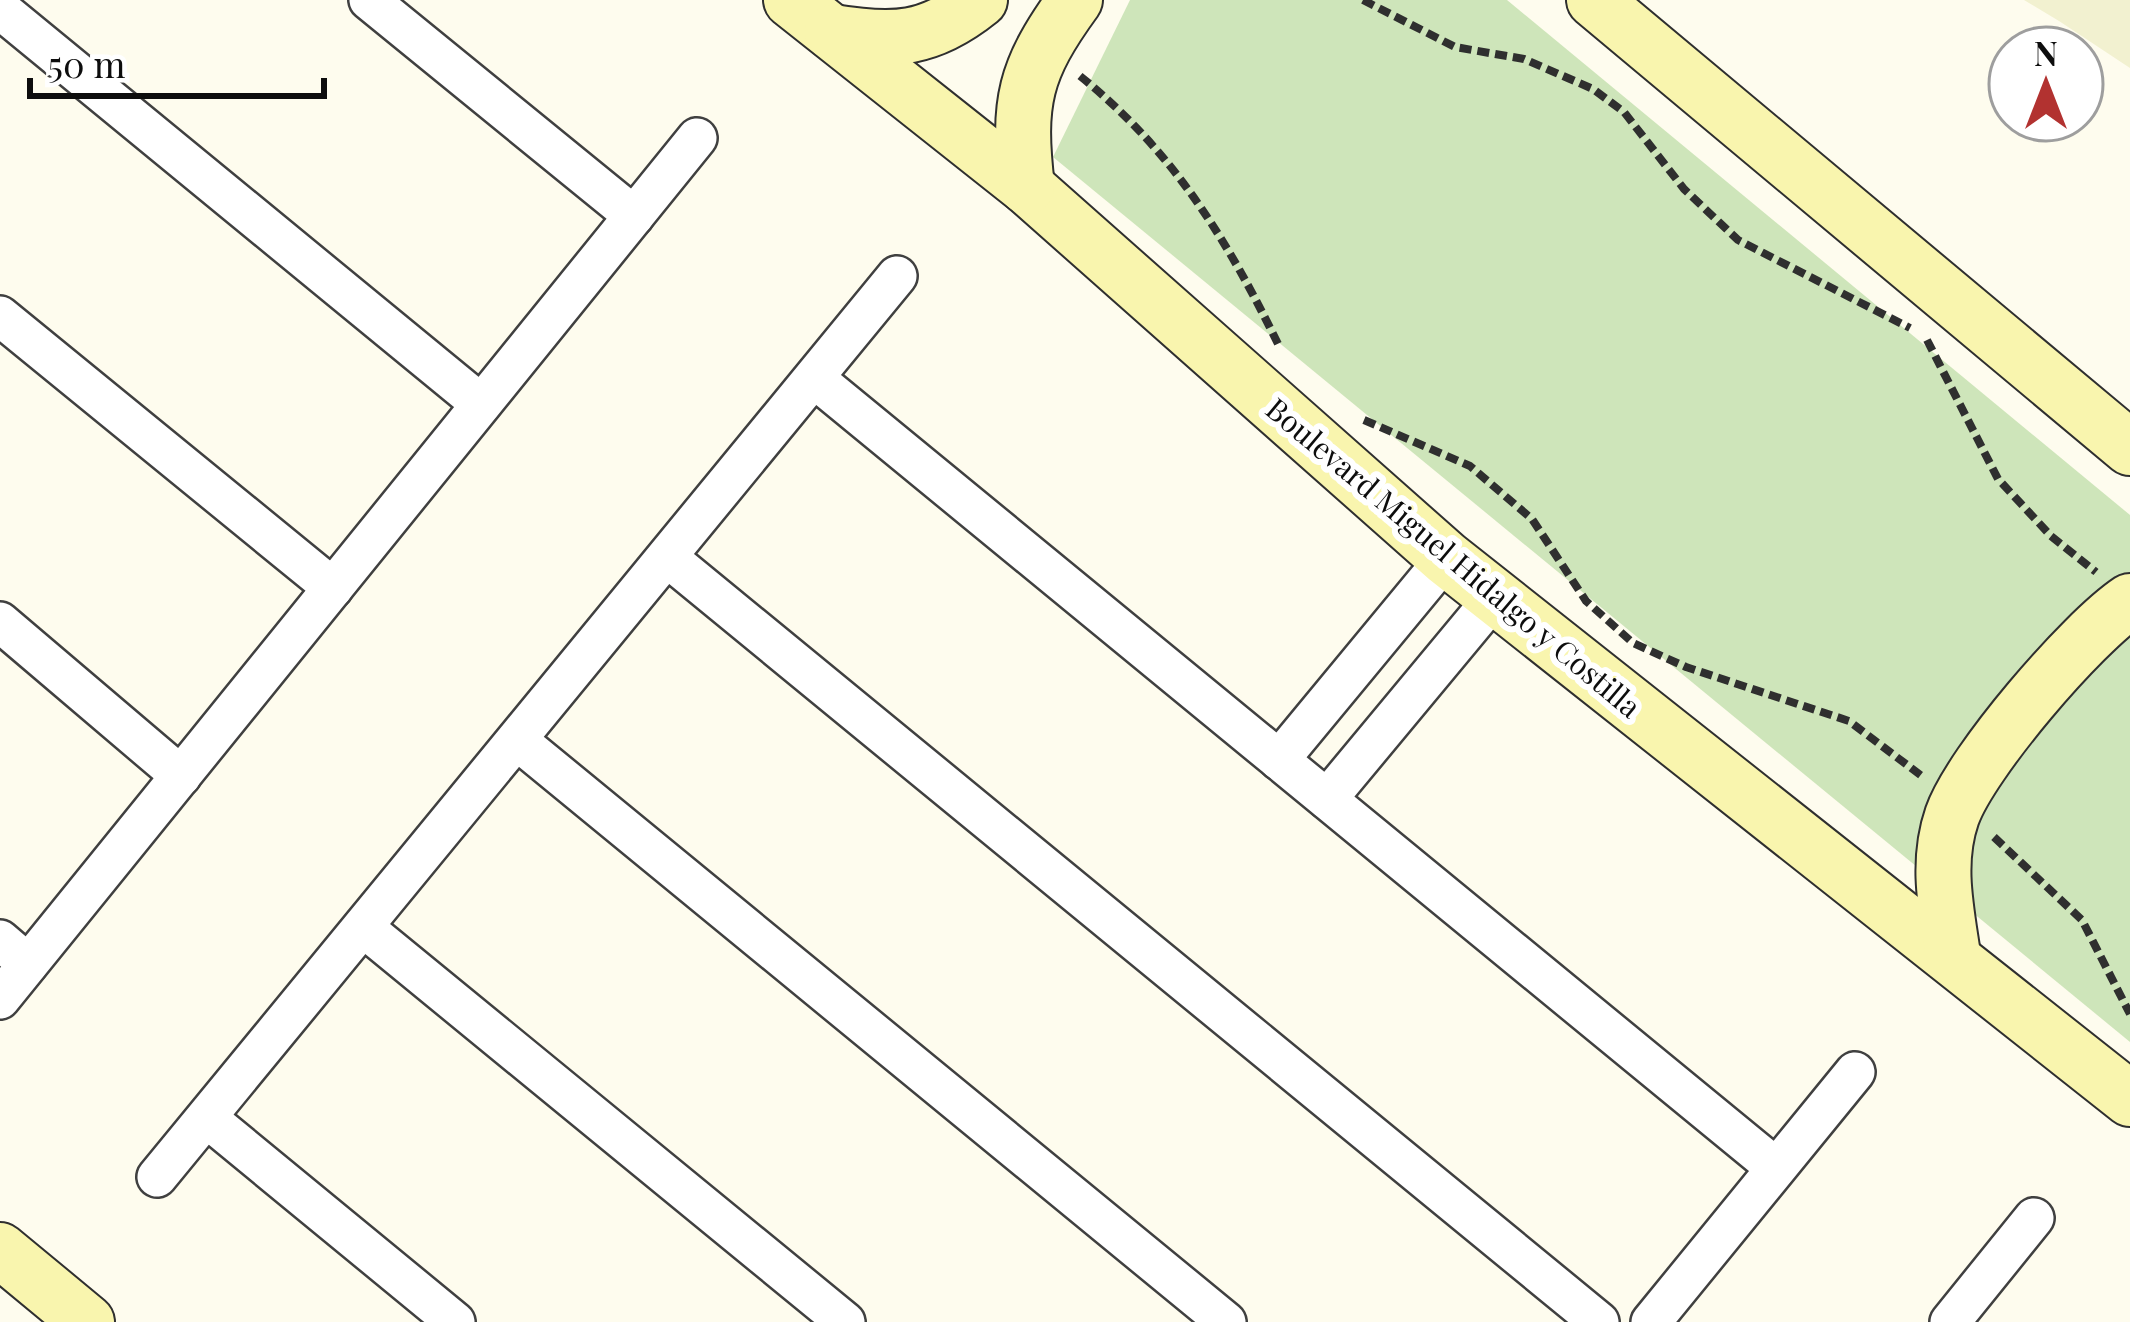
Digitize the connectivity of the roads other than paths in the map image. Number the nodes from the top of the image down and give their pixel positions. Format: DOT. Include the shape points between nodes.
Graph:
graph roads {
  1 [pos="368,0"];
  2 [pos="980,0"];
  3 [pos="1075,0"];
  4 [pos="1594,0"];
  5 [pos="0,10"];
  6 [pos="812,16"];
  7 [pos="697,138"];
  8 [pos="1027,187"];
  9 [pos="634,216"];
  10 [pos="897,277"];
  11 [pos="0,316"];
  12 [pos="814,378"];
  13 [pos="482,404"];
  14 [pos="2130,448"];
  15 [pos="667,556"];
  16 [pos="1446,559"];
  17 [pos="333,589"];
  18 [pos="2122,594"];
  19 [pos="1494,598"];
  20 [pos="0,622"];
  21 [pos="517,740"];
  22 [pos="1279,760"];
  23 [pos="181,776"];
  24 [pos="1327,799"];
  25 [pos="364,927"];
  26 [pos="14,952"];
  27 [pos="1953,955"];
  28 [pos="0,998"];
  29 [pos="1855,1072"];
  30 [pos="2130,1099"];
  31 [pos="207,1118"];
  32 [pos="1776,1168"];
  33 [pos="157,1177"];
  34 [pos="2034,1218"];
  35 [pos="0,1250"];
  36 [pos="1965,1317"];
  37 [pos="87,1322"];
  38 [pos="454,1322"];
  39 [pos="845,1322"];
  40 [pos="1226,1322"];
  41 [pos="1599,1322"];
  42 [pos="1651,1322"];
  1 -- 9 [label="street"];
  2 -- 6 [label="street" via="948,26 909,37"];
  3 -- 8 [label="street" via="1027,79 1019,125"];
  4 -- 14 [label="street"];
  5 -- 13 [label="street"];
  6 -- 8 [label="street, Boulevard Miguel Hidalgo y Costilla"];
  7 -- 9 [label="street"];
  8 -- 16 [label="street, Boulevard Miguel Hidalgo y Costilla"];
  9 -- 13 [label="street"];
  10 -- 12 [label="street"];
  11 -- 17 [label="street"];
  12 -- 15 [label="street"];
  12 -- 22 [label="street"];
  13 -- 17 [label="street"];
  15 -- 21 [label="street"];
  15 -- 41 [label="street"];
  16 -- 19 [label="street, Boulevard Miguel Hidalgo y Costilla"];
  16 -- 22 [label="street"];
  17 -- 23 [label="street"];
  18 -- 27 [label="street" via="1959,805 1941,872"];
  19 -- 24 [label="street"];
  19 -- 27 [label="street, Boulevard Miguel Hidalgo y Costilla"];
  20 -- 23 [label="street"];
  21 -- 25 [label="street"];
  21 -- 40 [label="street"];
  22 -- 24 [label="street"];
  23 -- 26 [label="street"];
  24 -- 32 [label="street"];
  25 -- 31 [label="street"];
  25 -- 39 [label="street"];
  26 -- 28 [label="street"];
  27 -- 30 [label="street, Boulevard Miguel Hidalgo y Costilla"];
  29 -- 32 [label="street"];
  31 -- 33 [label="street"];
  31 -- 38 [label="street"];
  32 -- 42 [label="street"];
  34 -- 36 [label="street"];
  35 -- 37 [label="street"];
}
